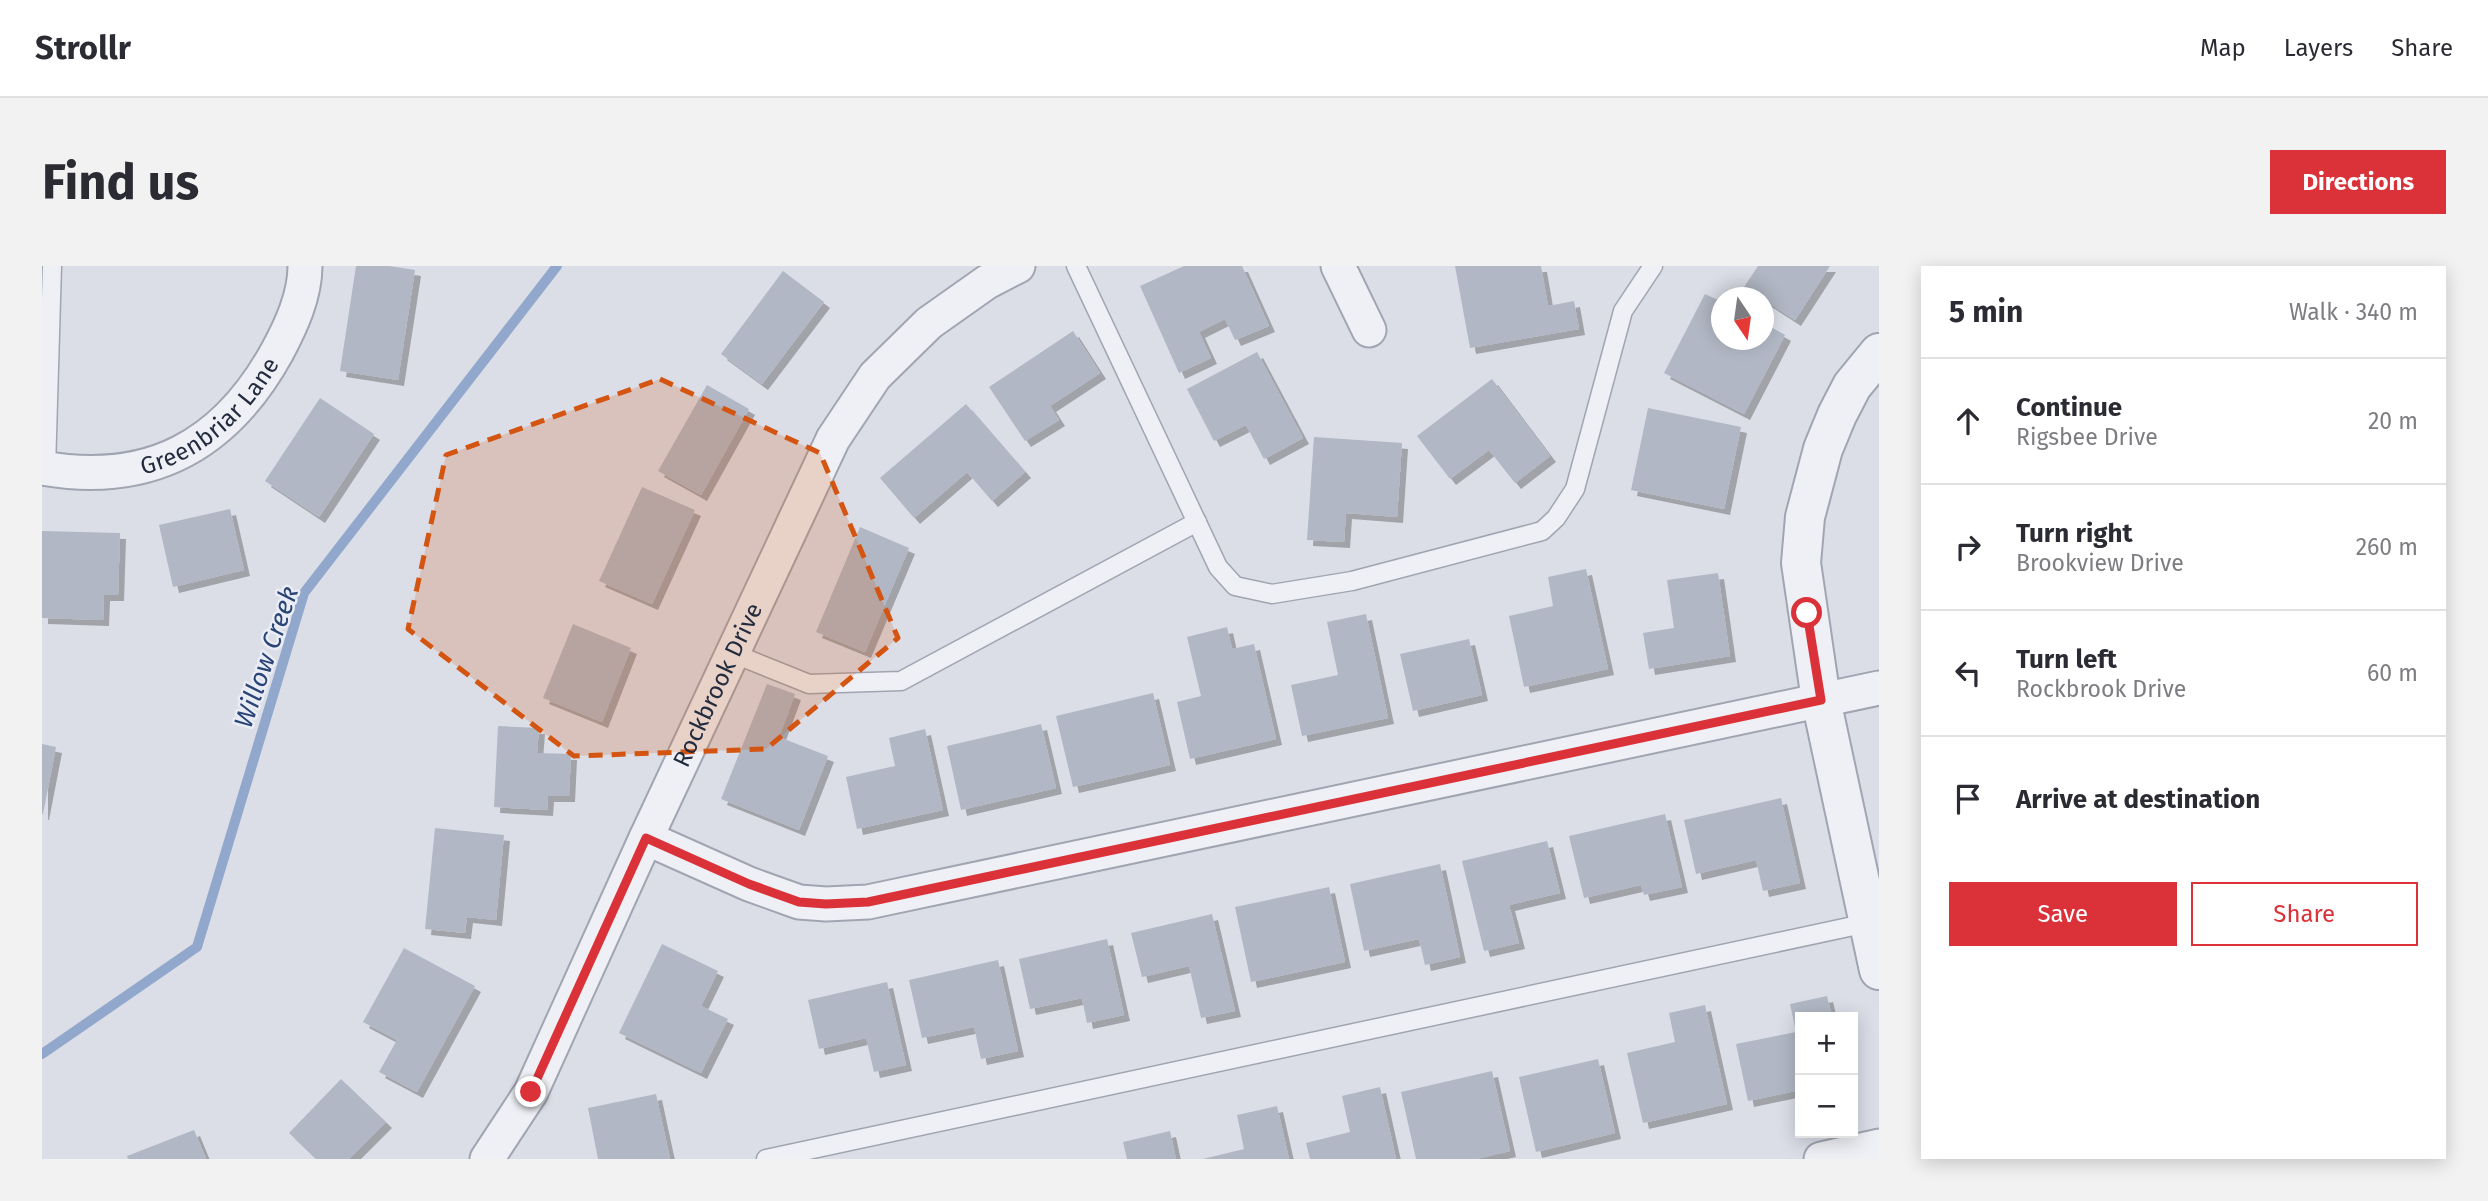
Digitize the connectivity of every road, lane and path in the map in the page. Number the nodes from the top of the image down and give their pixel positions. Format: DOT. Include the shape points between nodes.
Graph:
graph roads {
  1 [pos="52,266"];
  2 [pos="305,266"];
  3 [pos="1018,266"];
  4 [pos="1076,266"];
  5 [pos="1338,266"];
  6 [pos="1653,266"];
  7 [pos="1369,330"];
  8 [pos="1879,353"];
  9 [pos="44,468"];
  10 [pos="1197,522"];
  11 [pos="732,653"];
  12 [pos="1879,688"];
  13 [pos="1821,700"];
  14 [pos="646,838"];
  15 [pos="1874,922"];
  16 [pos="1879,970"];
  17 [pos="1879,1146"];
  18 [pos="487,1159"];
  19 [pos="766,1159"];
  20 [pos="1821,1159"];
  1 -- 9 [label="lane"];
  2 -- 9 [label="street, Greenbriar Lane" via="293,321 260,383 222,426 154,465 111,472 69,473"];
  3 -- 11 [label="street, Rockbrook Drive" via="929,323 875,376 833,439"];
  4 -- 10 [label="lane"];
  5 -- 7 [label="street"];
  6 -- 10 [label="lane" via="1623,312 1575,489 1556,519 1542,531 1352,582 1272,594 1235,586 1218,567"];
  8 -- 13 [label="street" via="1852,386 1837,415 1805,517 1801,563"];
  10 -- 11 [label="lane" via="901,681 809,684"];
  11 -- 14 [label="street, Rockbrook Drive"];
  12 -- 13 [label="street"];
  13 -- 14 [label="street" via="868,902 799,902"];
  13 -- 15 [label="street"];
  14 -- 18 [label="street, Rockbrook Drive" via="531,1092"];
  15 -- 16 [label="street"];
  15 -- 19 [label="lane"];
  17 -- 20 [label="street"];
}
